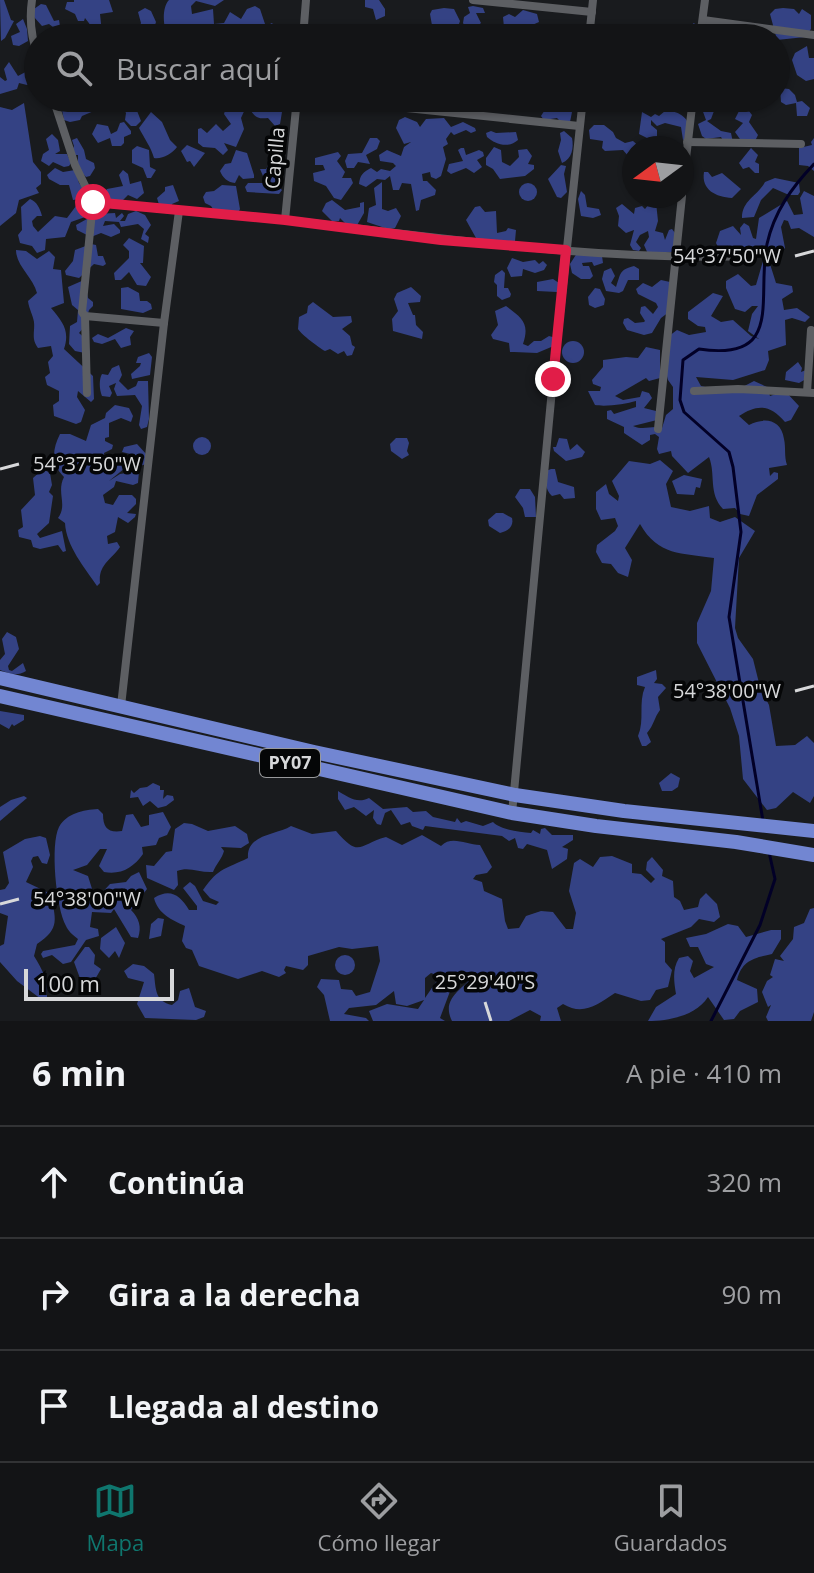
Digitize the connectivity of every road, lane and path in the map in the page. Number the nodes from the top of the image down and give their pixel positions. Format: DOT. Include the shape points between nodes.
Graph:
graph roads {
  1 [pos="32,0"];
  2 [pos="306,0"];
  3 [pos="473,0"];
  4 [pos="593,0"];
  5 [pos="705,0"];
  6 [pos="592,12"];
  7 [pos="703,20"];
  8 [pos="31,24"];
  9 [pos="304,24"];
  10 [pos="591,24"];
  11 [pos="702,24"];
  12 [pos="740,24"];
  13 [pos="790,29"];
  14 [pos="814,32"];
  15 [pos="58,112"];
  16 [pos="296,112"];
  17 [pos="444,112"];
  18 [pos="581,112"];
  19 [pos="691,112"];
  20 [pos="579,126"];
  21 [pos="688,136"];
  22 [pos="694,142"];
  23 [pos="801,144"];
  24 [pos="93,202"];
  25 [pos="681,208"];
  26 [pos="179,211"];
  27 [pos="285,220"];
  28 [pos="566,250"];
  29 [pos="751,256"];
  30 [pos="675,258"];
  31 [pos="85,316"];
  32 [pos="164,323"];
  33 [pos="811,330"];
  34 [pos="694,391"];
  35 [pos="811,392"];
  36 [pos="87,393"];
  37 [pos="658,429"];
  38 [pos="0,678"];
  39 [pos="0,696"];
  40 [pos="121,706"];
  41 [pos="515,795"];
  42 [pos="512,813"];
  43 [pos="814,831"];
  44 [pos="814,855"];
  1 -- 8 [label="street"];
  2 -- 9 [label="street"];
  3 -- 6 [label="street"];
  4 -- 6 [label="street"];
  5 -- 7 [label="street"];
  6 -- 10 [label="street"];
  7 -- 11 [label="street"];
  7 -- 12 [label="street"];
  13 -- 14 [label="street"];
  15 -- 24 [label="street"];
  16 -- 27 [label="street, Capilla"];
  17 -- 20 [label="street"];
  18 -- 20 [label="street"];
  19 -- 21 [label="street"];
  20 -- 28 [label="street"];
  22 -- 23 [label="street"];
  24 -- 26 [label="street"];
  24 -- 31 [label="street"];
  25 -- 30 [label="street"];
  26 -- 27 [label="street"];
  26 -- 32 [label="street"];
  27 -- 28 [label="street"];
  28 -- 30 [label="street"];
  28 -- 41 [label="street"];
  29 -- 30 [label="street"];
  30 -- 37 [label="street"];
  31 -- 32 [label="street"];
  31 -- 36 [label="street"];
  32 -- 40 [label="street"];
  33 -- 35 [label="street"];
  34 -- 35 [label="street"];
  38 -- 40 [label="highway, PY07"];
  39 -- 42 [label="highway, PY07"];
  40 -- 41 [label="highway, PY07"];
  41 -- 42 [label="street"];
  41 -- 43 [label="highway, PY07"];
  42 -- 44 [label="highway, PY07"];
}
